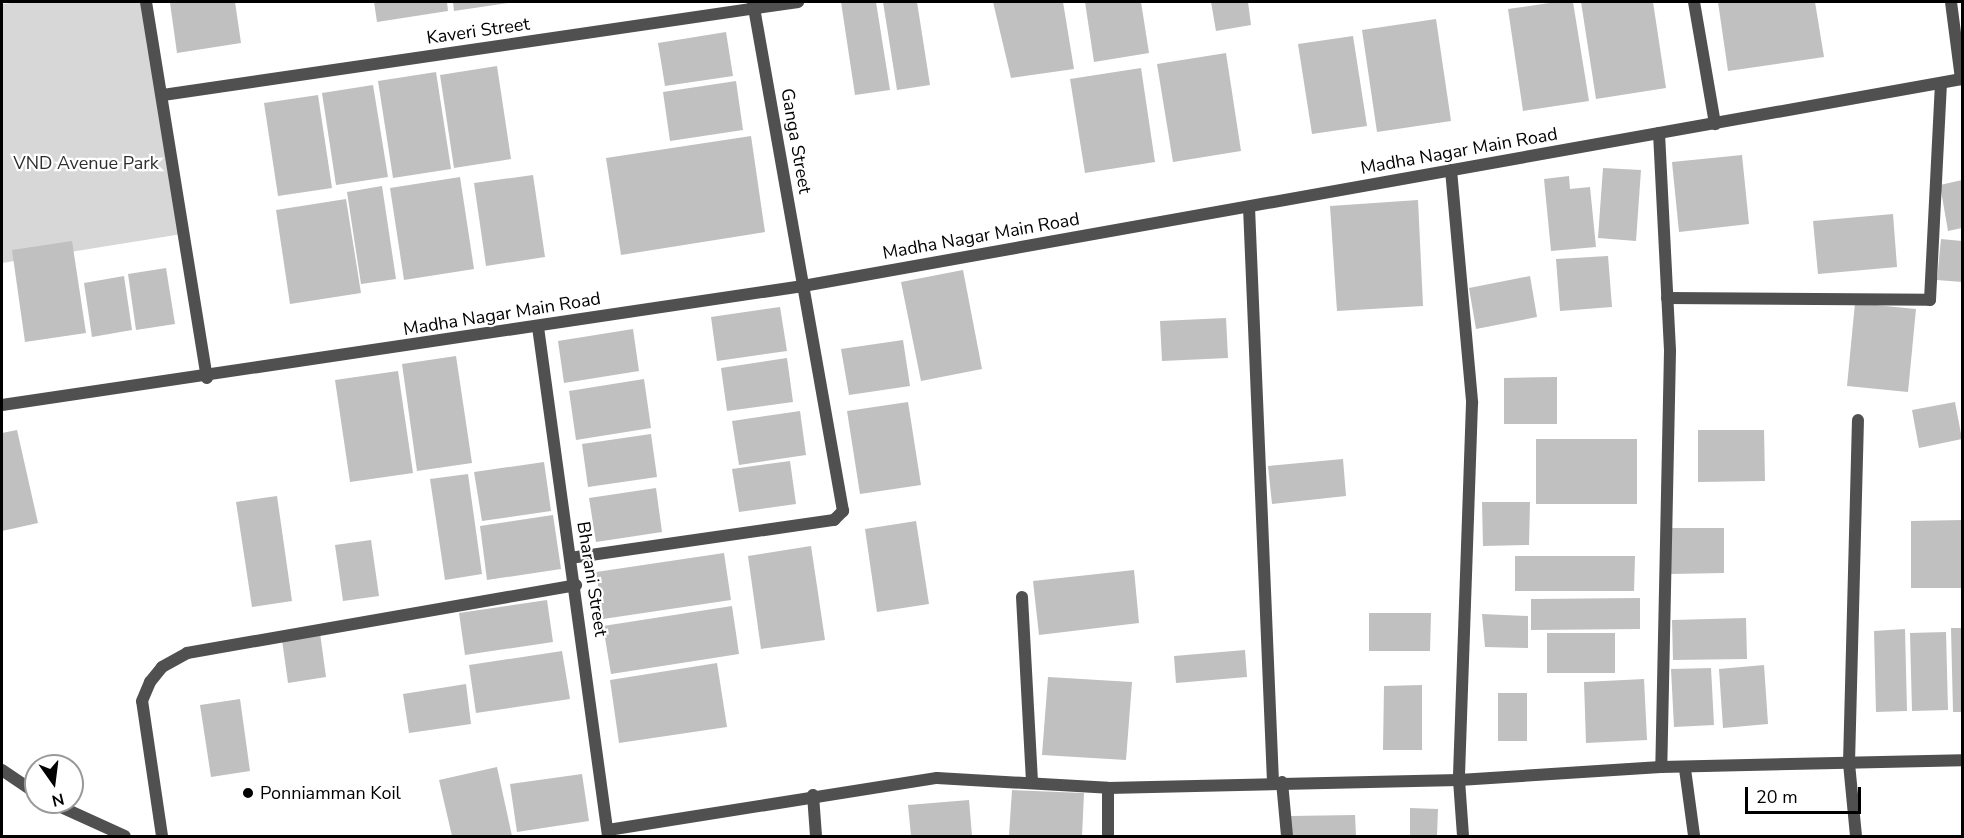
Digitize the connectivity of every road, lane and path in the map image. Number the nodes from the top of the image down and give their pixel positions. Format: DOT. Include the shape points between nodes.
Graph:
graph roads {
  1 [pos="146,2"];
  2 [pos="798,2"];
  3 [pos="1694,2"];
  4 [pos="1951,2"];
  5 [pos="753,5"];
  6 [pos="1962,79"];
  7 [pos="1941,83"];
  8 [pos="163,95"];
  9 [pos="1715,124"];
  10 [pos="1659,134"];
  11 [pos="1451,170"];
  12 [pos="1249,207"];
  13 [pos="803,286"];
  14 [pos="1667,298"];
  15 [pos="538,327"];
  16 [pos="207,378"];
  17 [pos="2,405"];
  18 [pos="1858,420"];
  19 [pos="570,558"];
  20 [pos="576,585"];
  21 [pos="1022,597"];
  22 [pos="1962,760"];
  23 [pos="1849,763"];
  24 [pos="1661,767"];
  25 [pos="1685,769"];
  26 [pos="2,770"];
  27 [pos="1459,780"];
  28 [pos="1032,781"];
  29 [pos="1278,782"];
  30 [pos="24,785"];
  31 [pos="1108,788"];
  32 [pos="813,795"];
  33 [pos="76,814"];
  34 [pos="608,833"];
  35 [pos="125,837"];
  36 [pos="162,837"];
  37 [pos="816,837"];
  38 [pos="1108,837"];
  39 [pos="1287,837"];
  40 [pos="1463,837"];
  41 [pos="1694,837"];
  42 [pos="1856,837"];
  1 -- 8 [label="street"];
  2 -- 5 [label="street, Kaveri Street"];
  3 -- 9 [label="street"];
  4 -- 6 [label="street"];
  5 -- 8 [label="street, Kaveri Street"];
  5 -- 13 [label="street, Ganga Street"];
  6 -- 7 [label="street, Madha Nagar Main Road"];
  7 -- 9 [label="street, Madha Nagar Main Road"];
  7 -- 14 [label="street" via="1930,300"];
  8 -- 16 [label="street"];
  9 -- 10 [label="street, Madha Nagar Main Road"];
  10 -- 11 [label="street, Madha Nagar Main Road"];
  10 -- 14 [label="street"];
  11 -- 12 [label="street, Madha Nagar Main Road"];
  11 -- 27 [label="street" via="1472,403"];
  12 -- 13 [label="street, Madha Nagar Main Road"];
  12 -- 29 [label="street"];
  13 -- 15 [label="street, Madha Nagar Main Road"];
  13 -- 19 [label="street, Ganga Street" via="843,502 839,518"];
  14 -- 24 [label="street" via="1670,351"];
  15 -- 16 [label="street, Madha Nagar Main Road"];
  15 -- 19 [label="street, Bharani Street"];
  16 -- 17 [label="street, Madha Nagar Main Road"];
  18 -- 23 [label="street"];
  19 -- 20 [label="street, Bharani Street"];
  20 -- 34 [label="street, Bharani Street"];
  20 -- 36 [label="street" via="187,653 162,668 150,682 142,701"];
  21 -- 28 [label="street"];
  22 -- 23 [label="street"];
  23 -- 25 [label="street"];
  23 -- 42 [label="street"];
  24 -- 25 [label="street"];
  24 -- 27 [label="street"];
  25 -- 41 [label="street"];
  26 -- 30 [label="street"];
  27 -- 29 [label="street"];
  27 -- 40 [label="street"];
  28 -- 31 [label="street"];
  28 -- 32 [label="street" via="937,778"];
  29 -- 31 [label="street"];
  29 -- 39 [label="street"];
  31 -- 38 [label="street"];
  32 -- 34 [label="street"];
  32 -- 37 [label="street"];
  33 -- 35 [label="street"];
}
